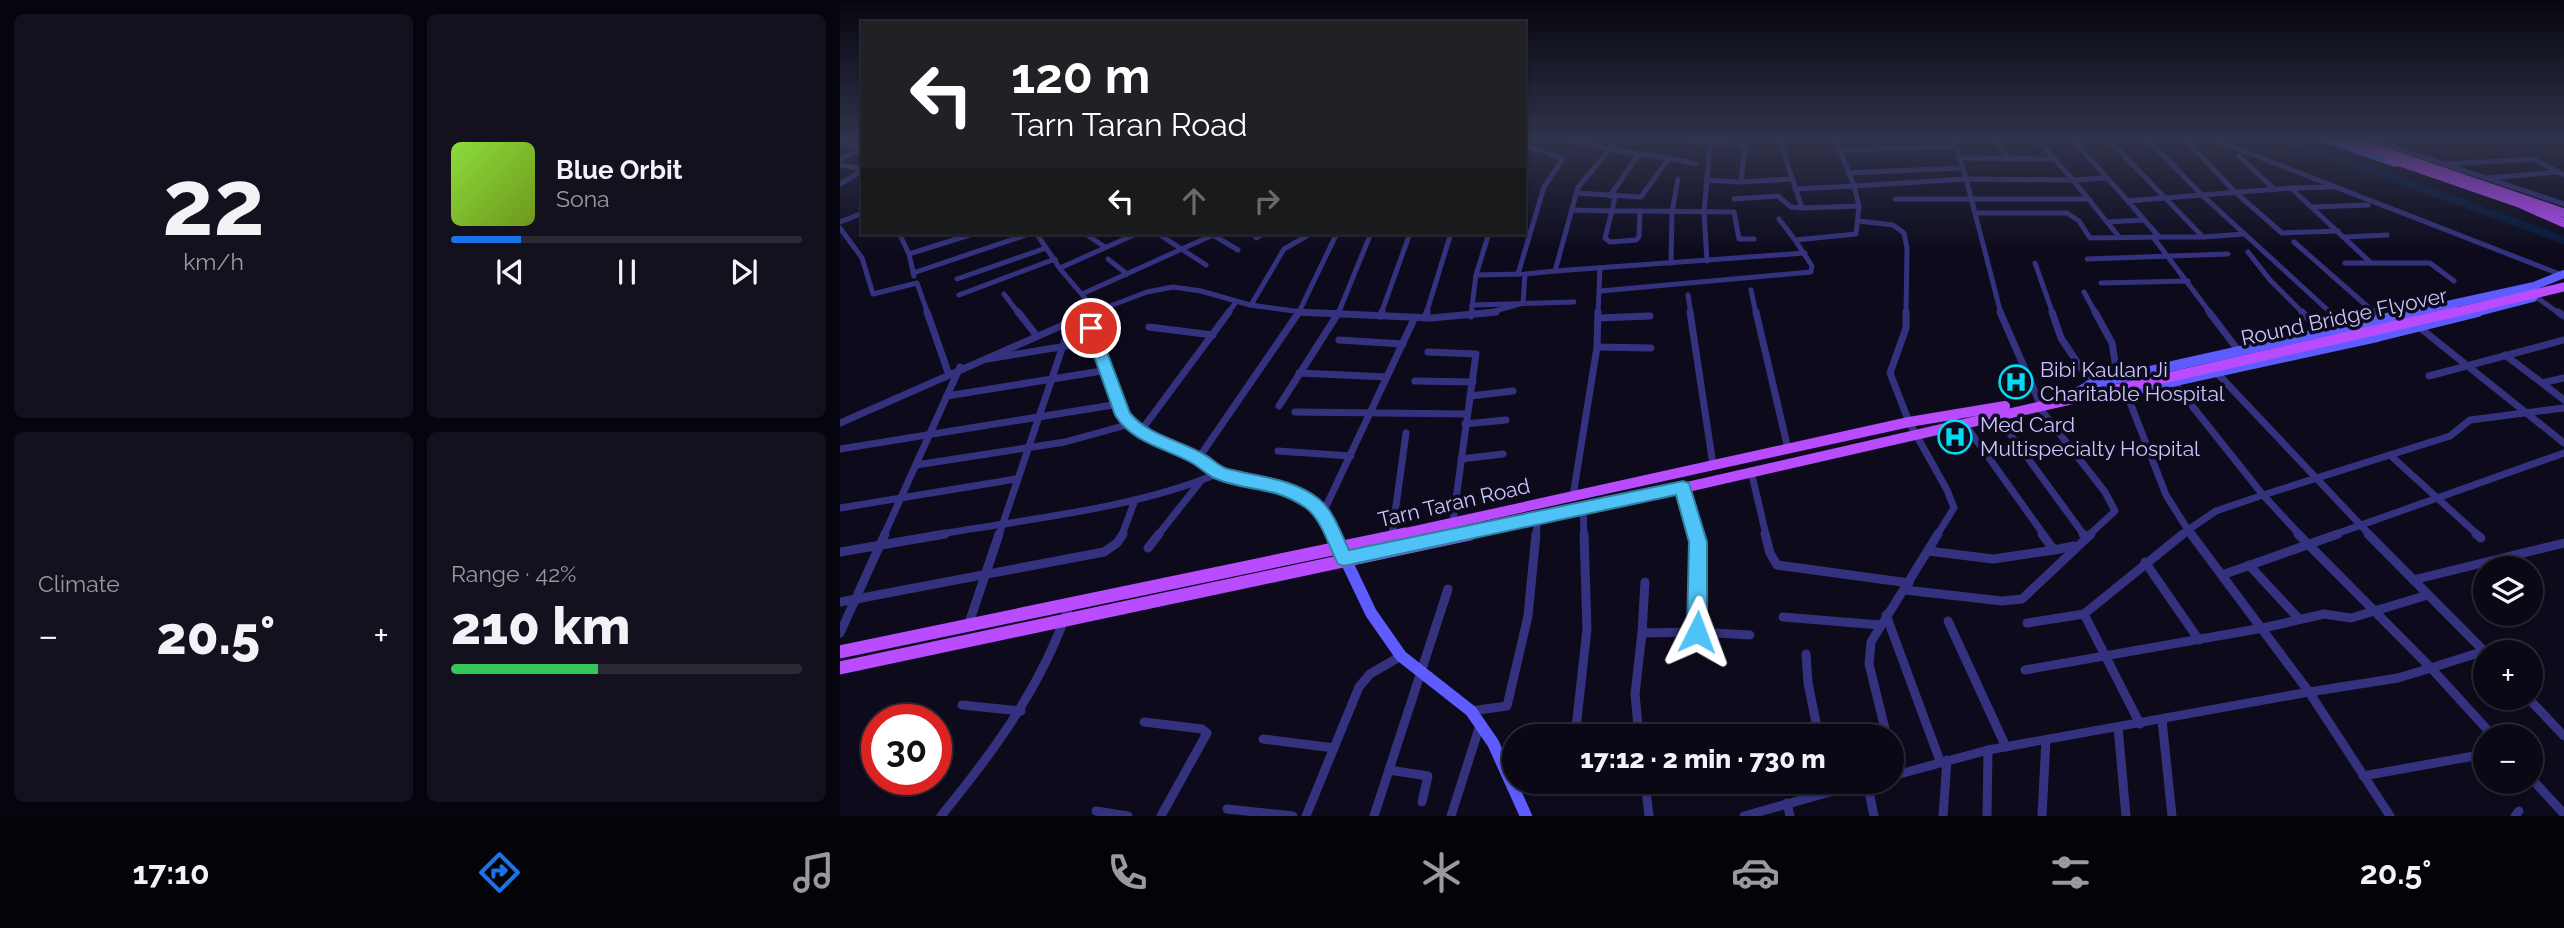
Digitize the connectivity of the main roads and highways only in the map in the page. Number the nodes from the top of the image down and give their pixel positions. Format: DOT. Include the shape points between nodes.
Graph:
graph roads {
  1 [pos="2442,176"];
  2 [pos="2454,176"];
  3 [pos="2564,214"];
  4 [pos="2564,223"];
  5 [pos="2563,276"];
  6 [pos="2564,288"];
  7 [pos="2279,349"];
  8 [pos="2076,393"];
  9 [pos="2043,403"];
  10 [pos="1912,428"];
  11 [pos="1342,553"];
  12 [pos="840,652"];
  13 [pos="840,668"];
  1 -- 4 [label="main road, bridge"];
  2 -- 3 [label="main road, bridge"];
  5 -- 7 [label="main road, Round Bridge Flyover" via="2545,287"];
  6 -- 7 [label="main road, Round Bridge Flyover"];
  7 -- 8 [label="main road, Round Bridge Flyover"];
  7 -- 9 [label="main road, Round Bridge Flyover"];
  8 -- 9 [label="main road, Tarn Taran Road"];
  9 -- 10 [label="main road, Tarn Taran Road"];
  9 -- 10 [label="main road, Tarn Taran Road" via="1964,423"];
  10 -- 11 [label="main road, Tarn Taran Road" via="1788,449 1452,522"];
  10 -- 11 [label="main road, Tarn Taran Road" via="1683,488 1451,537"];
  11 -- 12 [label="main road, Tarn Taran Road"];
  11 -- 13 [label="main road, Tarn Taran Road" via="1065,621"];
}
